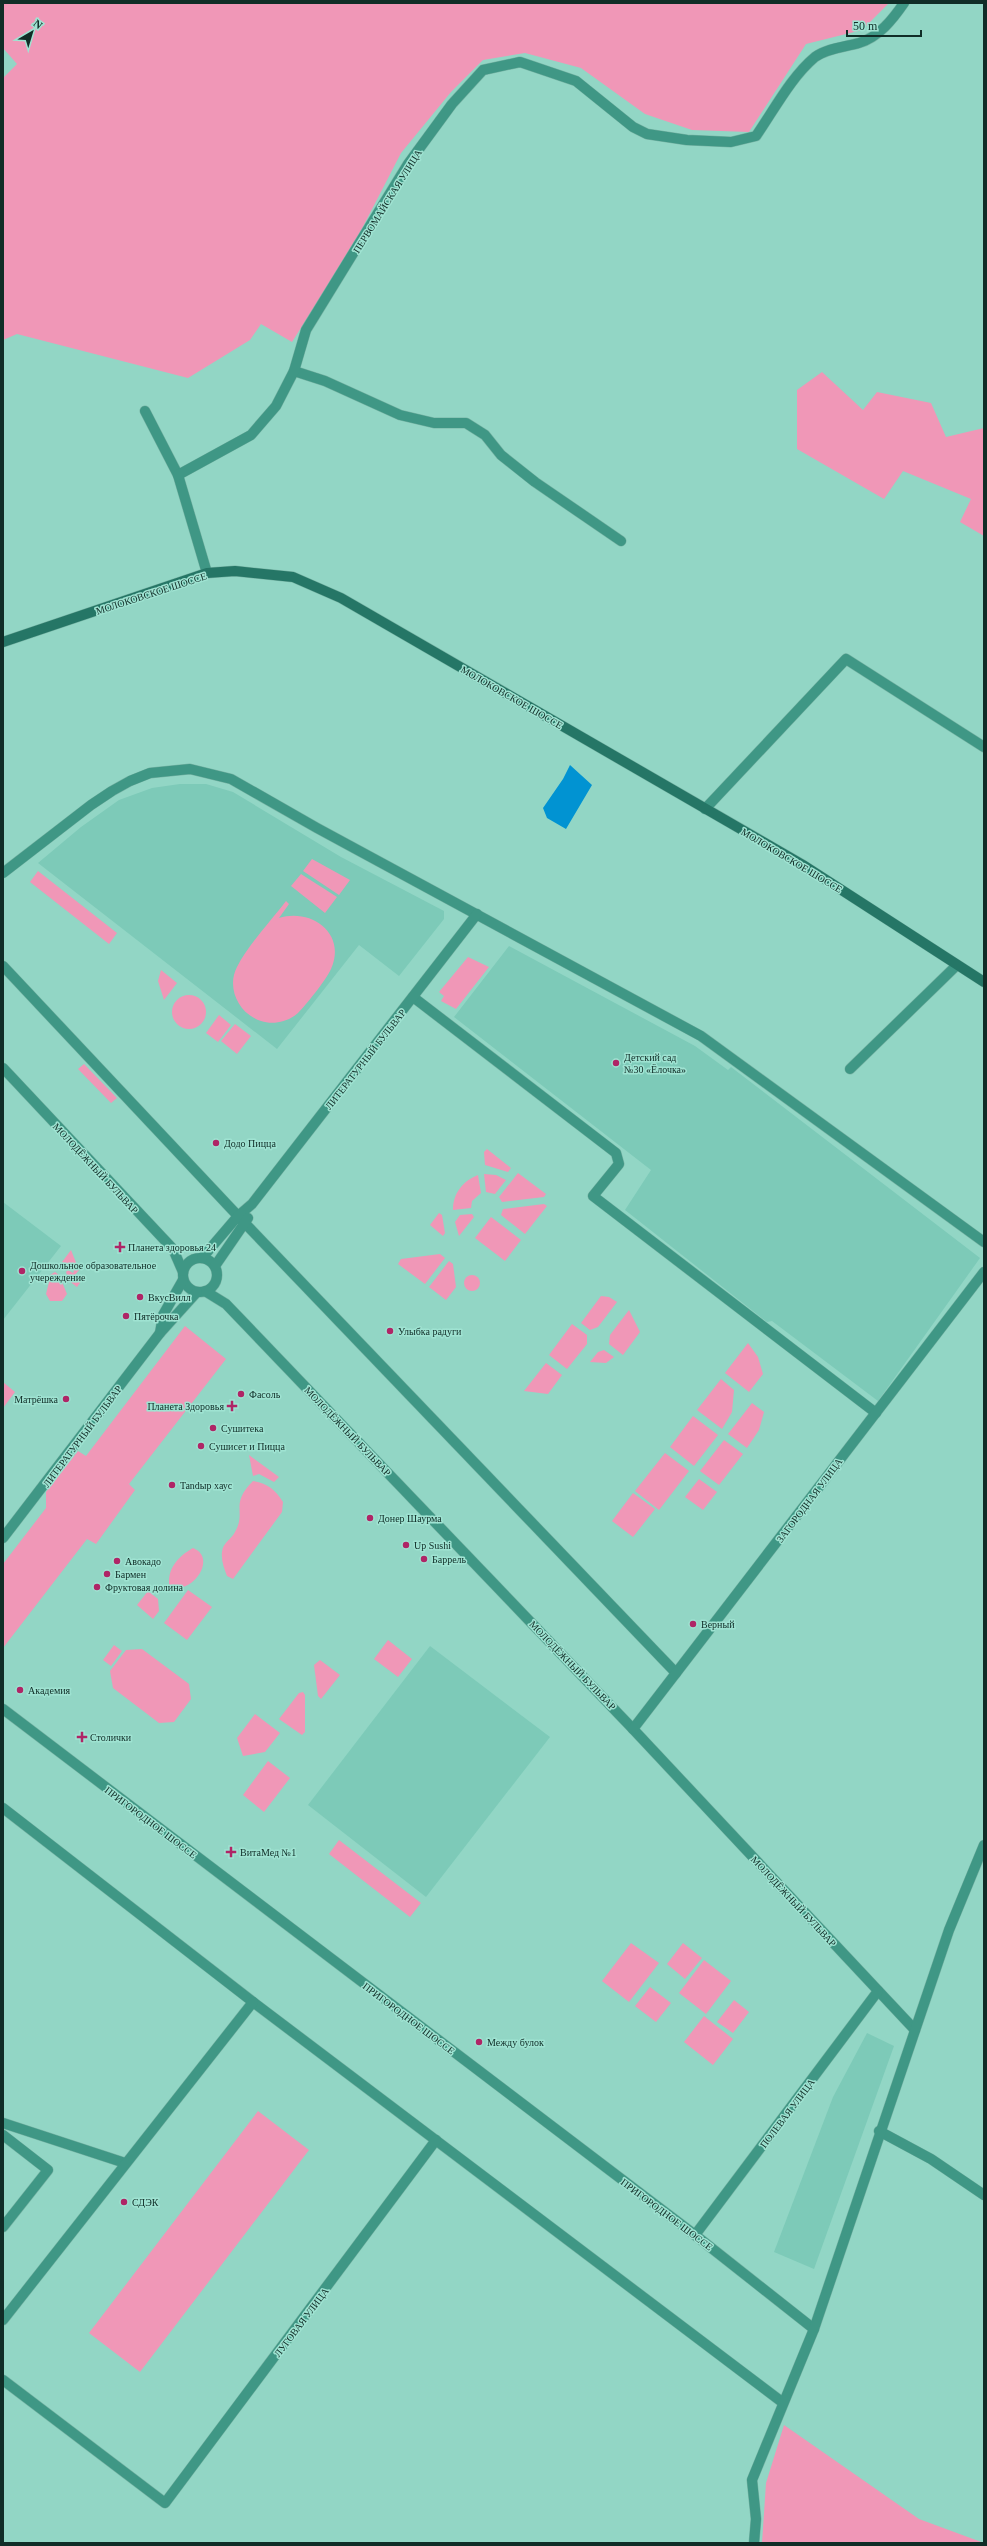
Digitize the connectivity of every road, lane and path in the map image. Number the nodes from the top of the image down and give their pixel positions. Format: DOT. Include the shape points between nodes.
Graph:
graph roads {
  1 [pos="904,3"];
  2 [pos="294,372"];
  3 [pos="145,411"];
  4 [pos="178,475"];
  5 [pos="621,541"];
  6 [pos="207,573"];
  7 [pos="3,642"];
  8 [pos="984,747"];
  9 [pos="705,809"];
  10 [pos="3,873"];
  11 [pos="477,914"];
  12 [pos="957,965"];
  13 [pos="3,966"];
  14 [pos="984,982"];
  15 [pos="413,996"];
  16 [pos="3,1068"];
  17 [pos="850,1069"];
  18 [pos="3,1076"];
  19 [pos="19,1086"];
  20 [pos="252,1204"];
  21 [pos="238,1216"];
  22 [pos="246,1224"];
  23 [pos="984,1242"];
  24 [pos="173,1250"];
  25 [pos="199,1258"];
  26 [pos="215,1266"];
  27 [pos="984,1272"];
  28 [pos="183,1276"];
  29 [pos="216,1281"];
  30 [pos="201,1292"];
  31 [pos="226,1304"];
  32 [pos="160,1333"];
  33 [pos="876,1413"];
  34 [pos="3,1538"];
  35 [pos="676,1673"];
  36 [pos="3,1709"];
  37 [pos="633,1729"];
  38 [pos="3,1808"];
  39 [pos="984,1845"];
  40 [pos="878,1991"];
  41 [pos="253,2002"];
  42 [pos="915,2030"];
  43 [pos="3,2123"];
  44 [pos="879,2131"];
  45 [pos="3,2136"];
  46 [pos="436,2140"];
  47 [pos="125,2163"];
  48 [pos="984,2195"];
  49 [pos="3,2228"];
  50 [pos="695,2235"];
  51 [pos="3,2320"];
  52 [pos="814,2329"];
  53 [pos="3,2380"];
  54 [pos="782,2402"];
  55 [pos="754,2543"];
  1 -- 2 [label="street, ПЕРВОМАЙСКАЯ УЛИЦА" via="878,33 860,43 815,56 796,78 756,136 731,142 687,140 647,134 633,127 576,82 520,62 483,70 452,104 408,164 306,330"];
  2 -- 4 [label="street, ПЕРВОМАЙСКАЯ УЛИЦА" via="276,406 251,434"];
  2 -- 5 [label="street" via="325,381 400,415 434,424 466,423 485,435 501,455 535,482"];
  3 -- 4 [label="street"];
  4 -- 6 [label="street"];
  6 -- 7 [label="main road, МОЛОКОВСКОЕ ШОССЕ"];
  6 -- 9 [label="main road, МОЛОКОВСКОЕ ШОССЕ" via="235,571 293,577 341,598"];
  8 -- 9 [label="street" via="846,659"];
  9 -- 12 [label="main road, МОЛОКОВСКОЕ ШОССЕ" via="803,866"];
  10 -- 11 [label="street" via="112,790 150,773 190,769 230,779"];
  11 -- 15 [label="street, ЛИТЕРАТУРНЫЙ БУЛЬВАР"];
  11 -- 23 [label="street" via="701,1036"];
  12 -- 14 [label="main road, МОЛОКОВСКОЕ ШОССЕ"];
  12 -- 17 [label="street"];
  13 -- 21 [label="street"];
  15 -- 20 [label="street, ЛИТЕРАТУРНЫЙ БУЛЬВАР"];
  15 -- 33 [label="street" via="616,1153 618,1164 593,1196"];
  16 -- 19 [label="street, МОЛОДЁЖНЫЙ БУЛЬВАР"];
  18 -- 19 [label="street, МОЛОДЁЖНЫЙ БУЛЬВАР"];
  19 -- 24 [label="street, МОЛОДЁЖНЫЙ БУЛЬВАР"];
  20 -- 21 [label="street, ЛИТЕРАТУРНЫЙ БУЛЬВАР"];
  20 -- 22 [label="street, ЛИТЕРАТУРНЫЙ БУЛЬВАР"];
  21 -- 22 [label="street"];
  21 -- 25 [label="street, ЛИТЕРАТУРНЫЙ БУЛЬВАР"];
  22 -- 26 [label="street, ЛИТЕРАТУРНЫЙ БУЛЬВАР"];
  22 -- 35 [label="street"];
  24 -- 25 [label="street, МОЛОДЁЖНЫЙ БУЛЬВАР"];
  24 -- 28 [label="street, МОЛОДЁЖНЫЙ БУЛЬВАР"];
  25 -- 26 [label="street" via="210,1261"];
  25 -- 28 [label="street" via="188,1262"];
  26 -- 29 [label="street"];
  27 -- 33 [label="street, ЗАГОРОДНАЯ УЛИЦА"];
  28 -- 30 [label="street" via="187,1286"];
  28 -- 32 [label="street, ЛИТЕРАТУРНЫЙ БУЛЬВАР" via="163,1315"];
  29 -- 30 [label="street"];
  29 -- 31 [label="street, МОЛОДЁЖНЫЙ БУЛЬВАР"];
  30 -- 31 [label="street, МОЛОДЁЖНЫЙ БУЛЬВАР"];
  30 -- 32 [label="street, ЛИТЕРАТУРНЫЙ БУЛЬВАР"];
  31 -- 37 [label="street, МОЛОДЁЖНЫЙ БУЛЬВАР"];
  32 -- 34 [label="street, ЛИТЕРАТУРНЫЙ БУЛЬВАР"];
  33 -- 35 [label="street, ЗАГОРОДНАЯ УЛИЦА"];
  35 -- 37 [label="street, ЗАГОРОДНАЯ УЛИЦА"];
  36 -- 50 [label="street, ПРИГОРОДНОЕ ШОССЕ"];
  37 -- 40 [label="street, МОЛОДЁЖНЫЙ БУЛЬВАР"];
  38 -- 41 [label="street"];
  39 -- 42 [label="street" via="949,1930"];
  40 -- 42 [label="street, МОЛОДЁЖНЫЙ БУЛЬВАР"];
  40 -- 50 [label="street, ПОЛЕВАЯ УЛИЦА"];
  41 -- 46 [label="street"];
  41 -- 47 [label="street"];
  42 -- 44 [label="street"];
  43 -- 47 [label="street"];
  44 -- 48 [label="street" via="931,2159"];
  44 -- 52 [label="street"];
  45 -- 49 [label="street" via="48,2170"];
  46 -- 53 [label="street, ЛУГОВАЯ УЛИЦА" via="165,2503"];
  46 -- 54 [label="street"];
  47 -- 51 [label="street"];
  50 -- 52 [label="street, ПРИГОРОДНОЕ ШОССЕ"];
  52 -- 54 [label="street"];
  54 -- 55 [label="street" via="752,2480 756,2519"];
}
